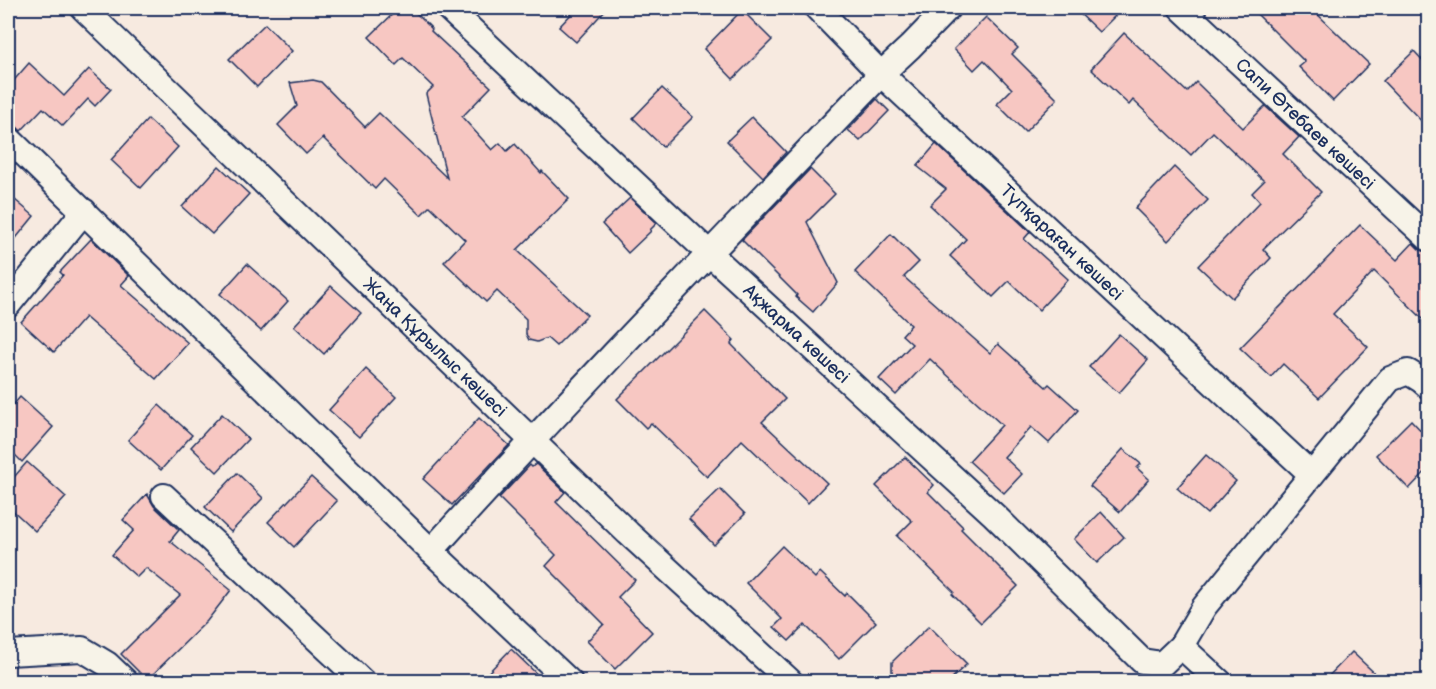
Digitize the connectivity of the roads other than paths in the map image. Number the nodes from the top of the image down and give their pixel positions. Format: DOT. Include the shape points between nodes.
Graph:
graph roads {
  1 [pos="83,8"];
  2 [pos="448,8"];
  3 [pos="817,8"];
  4 [pos="948,8"];
  5 [pos="1181,8"];
  6 [pos="881,74"];
  7 [pos="8,138"];
  8 [pos="84,212"];
  9 [pos="1428,238"];
  10 [pos="710,254"];
  11 [pos="8,306"];
  12 [pos="1428,386"];
  13 [pos="532,439"];
  14 [pos="1311,474"];
  15 [pos="164,496"];
  16 [pos="431,550"];
  17 [pos="1181,646"];
  18 [pos="8,653"];
  19 [pos="126,681"];
  20 [pos="363,681"];
  21 [pos="570,681"];
  22 [pos="791,681"];
  23 [pos="1220,681"];
  1 -- 13 [label="street, Жаңа Құрылыс көшесі"];
  2 -- 10 [label="street, Ақжарма көшесі"];
  3 -- 6 [label="street, Түпқараған көшесі"];
  4 -- 6 [label="street"];
  5 -- 9 [label="street, Сапи Өтебаев көшесі"];
  6 -- 10 [label="street"];
  6 -- 14 [label="street, Түпқараған көшесі"];
  7 -- 8 [label="street"];
  8 -- 11 [label="street"];
  8 -- 16 [label="street"];
  10 -- 13 [label="street"];
  10 -- 17 [label="street, Ақжарма көшесі" via="994,515 1142,661 1162,664"];
  12 -- 14 [label="street" via="1408,372 1390,379"];
  13 -- 16 [label="street"];
  13 -- 22 [label="street, Жаңа Құрылыс көшесі" via="628,533"];
  14 -- 17 [label="street" via="1204,607"];
  15 -- 20 [label="street"];
  16 -- 21 [label="street"];
  17 -- 23 [label="street"];
  18 -- 19 [label="street" via="81,649"];
}
